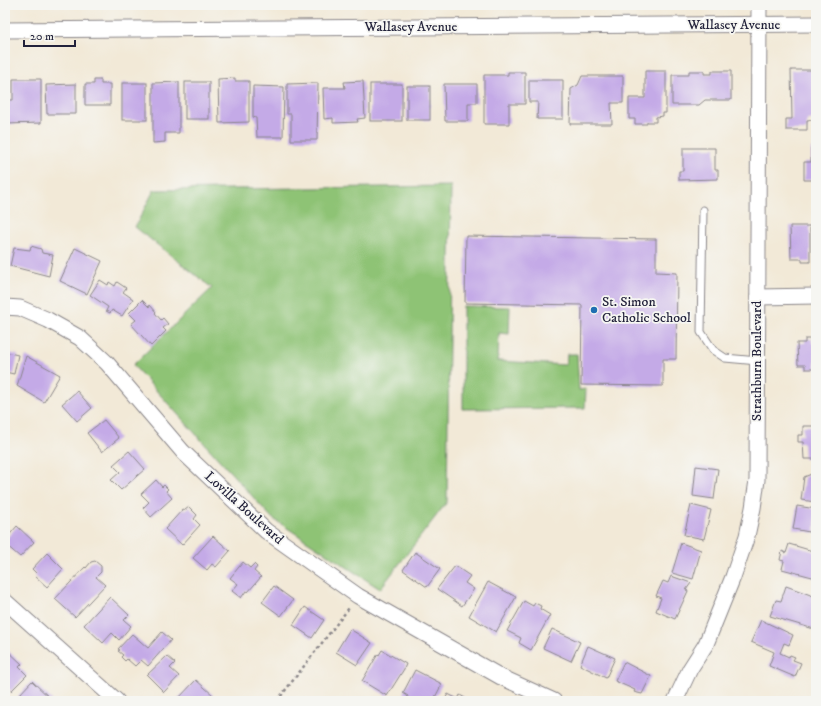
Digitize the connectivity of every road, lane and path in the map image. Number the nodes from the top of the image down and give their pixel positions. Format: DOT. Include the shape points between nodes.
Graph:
graph roads {
  1 [pos="759,5"];
  2 [pos="816,24"];
  3 [pos="760,25"];
  4 [pos="5,30"];
  5 [pos="702,210"];
  6 [pos="816,296"];
  7 [pos="758,297"];
  8 [pos="5,307"];
  9 [pos="758,361"];
  10 [pos="358,596"];
  11 [pos="5,601"];
  12 [pos="117,701"];
  13 [pos="277,701"];
  14 [pos="554,701"];
  15 [pos="675,701"];
  1 -- 3 [label="street, Strathburn Boulevard"];
  2 -- 3 [label="street, Wallasey Avenue"];
  3 -- 4 [label="street, Wallasey Avenue"];
  3 -- 7 [label="street, Strathburn Boulevard"];
  5 -- 9 [label="lane" via="701,332 713,350 725,358"];
  6 -- 7 [label="street"];
  7 -- 9 [label="street, Strathburn Boulevard"];
  8 -- 10 [label="street, Lovilla Boulevard" via="20,308 80,338 107,363 183,452 266,531"];
  9 -- 15 [label="street, Strathburn Boulevard" via="757,480 747,536 706,644 690,669"];
  10 -- 13 [label="path"];
  10 -- 14 [label="street, Lovilla Boulevard" via="501,677"];
  11 -- 12 [label="street"];
}
